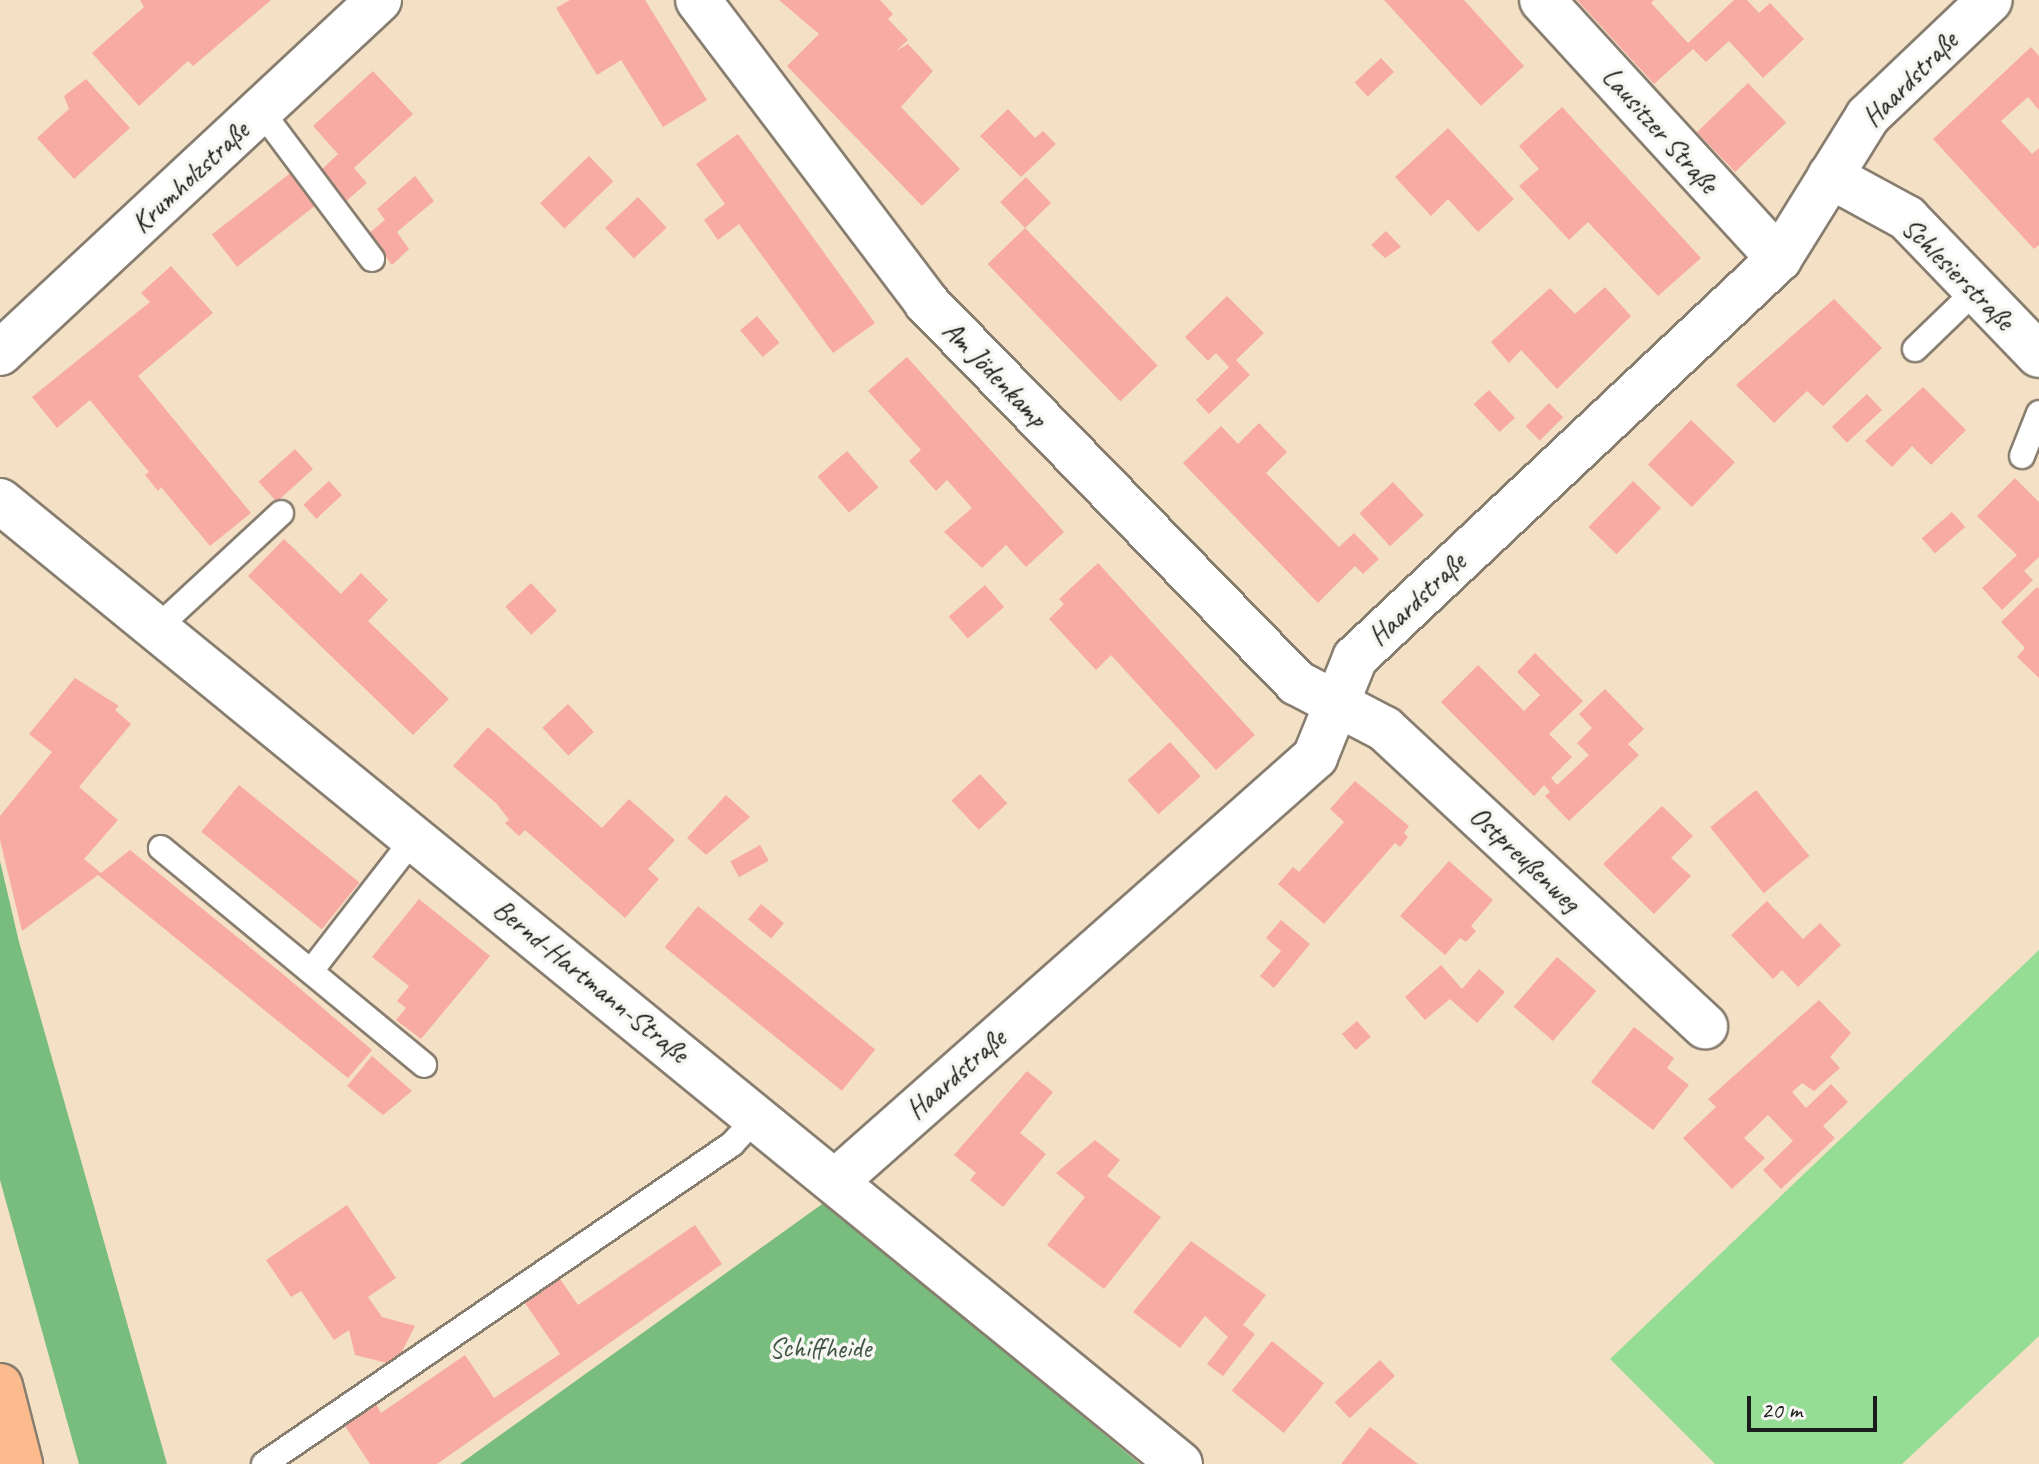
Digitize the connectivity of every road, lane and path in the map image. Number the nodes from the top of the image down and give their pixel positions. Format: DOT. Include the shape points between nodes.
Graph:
graph roads {
  1 [pos="379,0"];
  2 [pos="698,0"];
  3 [pos="1542,0"];
  4 [pos="1990,0"];
  5 [pos="261,111"];
  6 [pos="1830,176"];
  7 [pos="372,259"];
  8 [pos="1779,259"];
  9 [pos="1976,290"];
  10 [pos="1915,349"];
  11 [pos="0,353"];
  12 [pos="2039,355"];
  13 [pos="2039,413"];
  14 [pos="2022,456"];
  15 [pos="0,501"];
  16 [pos="281,513"];
  17 [pos="157,628"];
  18 [pos="1338,704"];
  19 [pos="415,837"];
  20 [pos="161,848"];
  21 [pos="311,971"];
  22 [pos="1705,1026"];
  23 [pos="424,1065"];
  24 [pos="758,1116"];
  25 [pos="836,1181"];
  26 [pos="0,1386"];
  27 [pos="20,1464"];
  28 [pos="264,1464"];
  29 [pos="1180,1464"];
  1 -- 5 [label="street, Krumholzstraße"];
  2 -- 18 [label="street, Am Jödenkamp" via="926,302 1297,683"];
  3 -- 8 [label="street, Lausitzer Straße"];
  4 -- 6 [label="street, Haardstraße" via="1868,116"];
  5 -- 7 [label="lane"];
  5 -- 11 [label="street, Krumholzstraße"];
  6 -- 8 [label="street, Haardstraße"];
  6 -- 9 [label="street, Schlesierstraße" via="1907,218"];
  8 -- 18 [label="street, Haardstraße" via="1355,658"];
  9 -- 10 [label="lane"];
  9 -- 12 [label="street, Schlesierstraße"];
  13 -- 14 [label="lane"];
  15 -- 17 [label="street, Bernd-Hartmann-Straße"];
  16 -- 17 [label="lane"];
  17 -- 19 [label="street, Bernd-Hartmann-Straße"];
  18 -- 22 [label="street, Ostpreußenweg" via="1385,729"];
  18 -- 25 [label="street, Haardstraße" via="1315,757"];
  19 -- 21 [label="lane"];
  19 -- 24 [label="street, Bernd-Hartmann-Straße"];
  20 -- 21 [label="lane"];
  21 -- 23 [label="lane"];
  24 -- 25 [label="street, Bernd-Hartmann-Straße"];
  24 -- 28 [label="lane" via="732,1144"];
  25 -- 29 [label="street, Bernd-Hartmann-Straße"];
  26 -- 27 [label="highway"];
}
